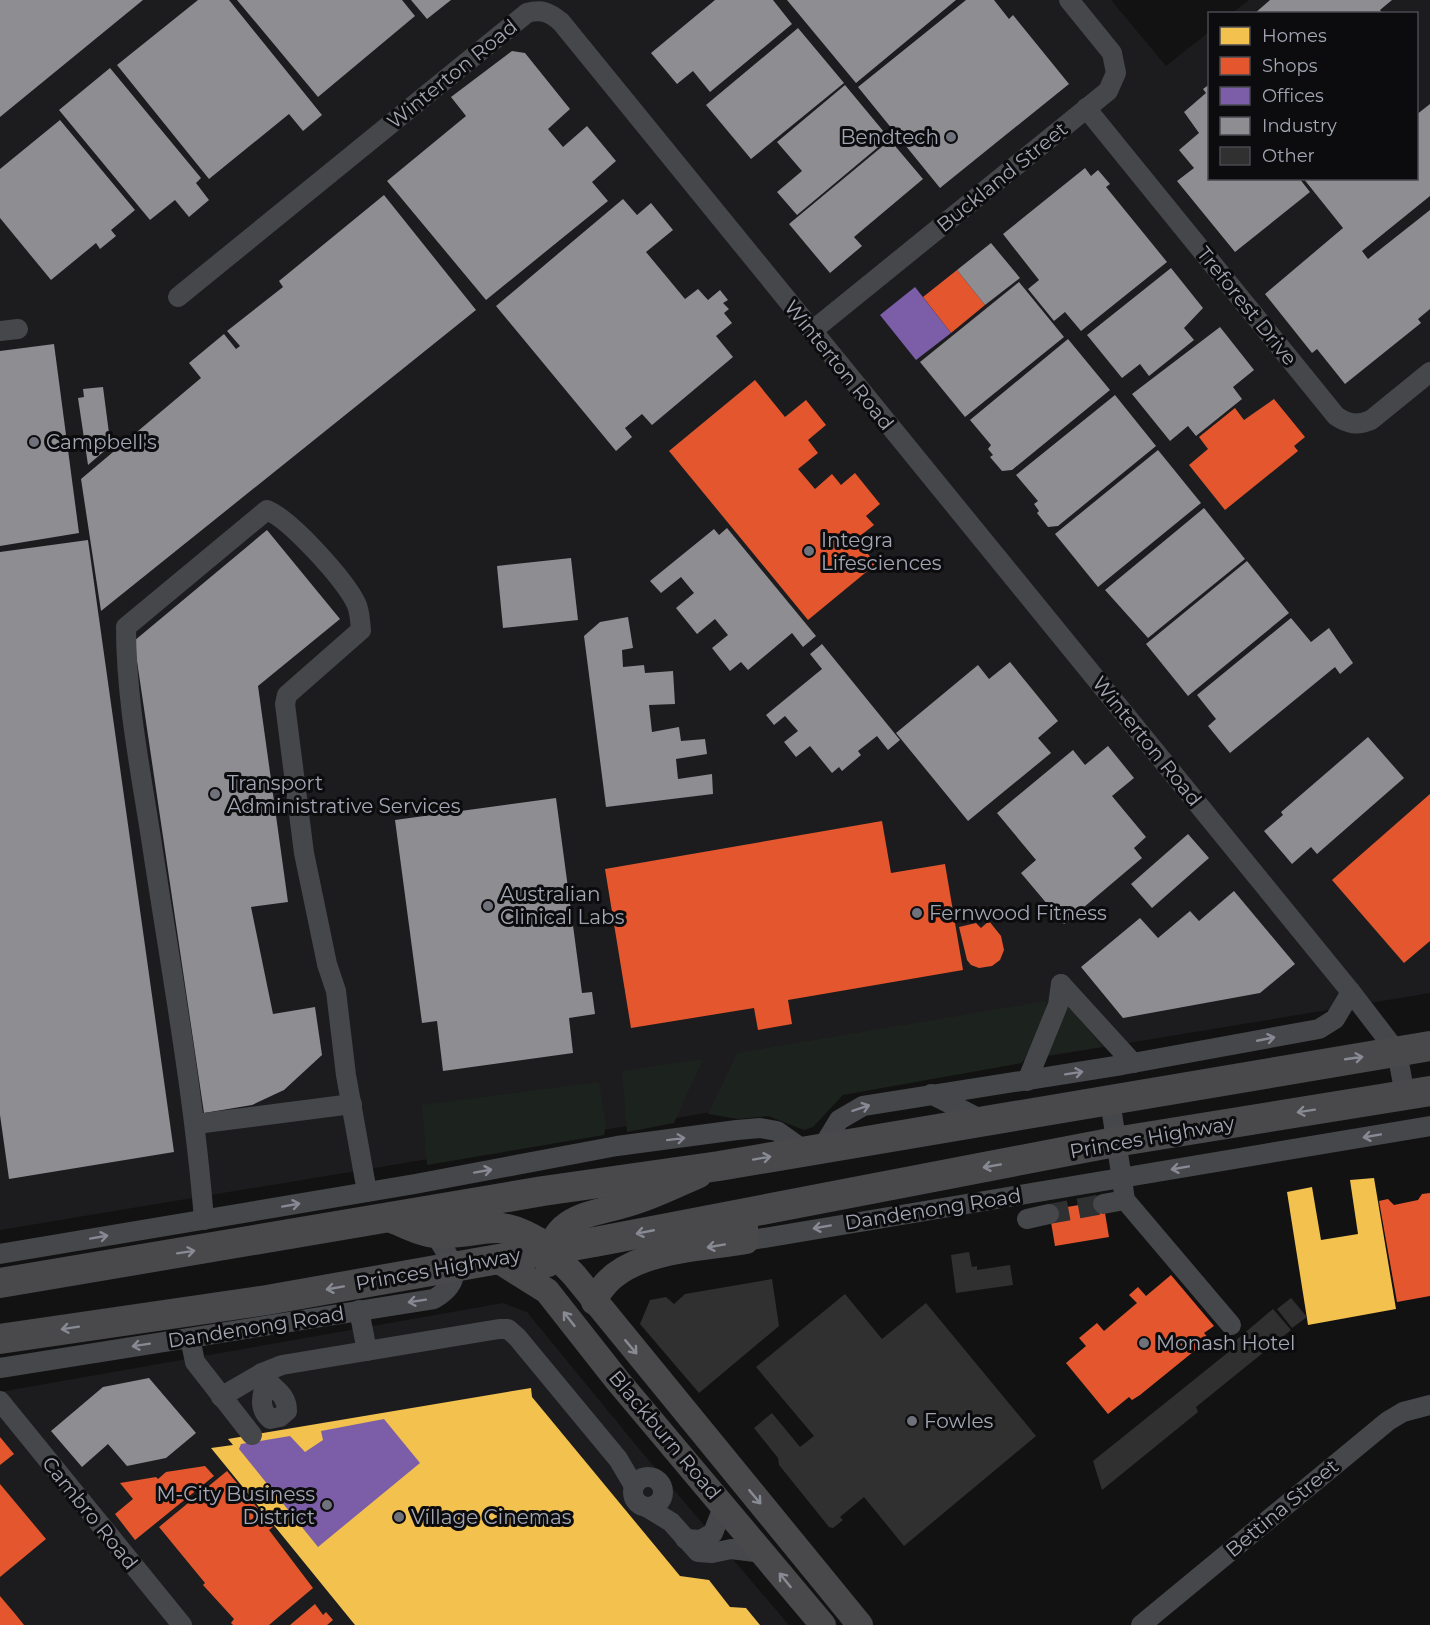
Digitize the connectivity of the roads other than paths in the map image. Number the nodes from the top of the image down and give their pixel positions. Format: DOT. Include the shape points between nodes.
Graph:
graph roads {
  1 [pos="1069,0"];
  2 [pos="1086,108"];
  3 [pos="178,297"];
  4 [pos="812,331"];
  5 [pos="1430,372"];
  6 [pos="1351,992"];
  7 [pos="1430,1046"];
  8 [pos="1397,1052"];
  9 [pos="1128,1064"];
  10 [pos="1027,1080"];
  11 [pos="1161,1091"];
  12 [pos="1418,1093"];
  13 [pos="931,1094"];
  14 [pos="1110,1100"];
  15 [pos="351,1104"];
  16 [pos="984,1120"];
  17 [pos="196,1124"];
  18 [pos="1430,1126"];
  19 [pos="1115,1142"];
  20 [pos="814,1150"];
  21 [pos="719,1166"];
  22 [pos="1119,1179"];
  23 [pos="874,1187"];
  24 [pos="367,1192"];
  25 [pos="1125,1200"];
  26 [pos="1103,1204"];
  27 [pos="1049,1214"];
  28 [pos="392,1218"];
  29 [pos="878,1218"];
  30 [pos="1027,1219"];
  31 [pos="204,1220"];
  32 [pos="745,1227"];
  33 [pos="435,1234"];
  34 [pos="549,1249"];
  35 [pos="0,1254"];
  36 [pos="74,1256"];
  37 [pos="496,1259"];
  38 [pos="454,1267"];
  39 [pos="0,1282"];
  40 [pos="547,1291"];
  41 [pos="267,1300"];
  42 [pos="594,1302"];
  43 [pos="359,1311"];
  44 [pos="283,1324"];
  45 [pos="1231,1325"];
  46 [pos="189,1338"];
  47 [pos="0,1339"];
  48 [pos="367,1351"];
  49 [pos="0,1368"];
  50 [pos="222,1397"];
  51 [pos="0,1401"];
  52 [pos="1430,1405"];
  53 [pos="252,1435"];
  54 [pos="724,1505"];
  55 [pos="685,1539"];
  56 [pos="764,1553"];
  57 [pos="182,1625"];
  58 [pos="823,1625"];
  59 [pos="860,1625"];
  60 [pos="1141,1625"];
  1 -- 2 [label="street, Buckland Street" via="1112,53 1116,72 1108,91"];
  2 -- 4 [label="street, Buckland Street"];
  2 -- 5 [label="street, Treforest Drive" via="1336,416 1360,424 1371,420"];
  3 -- 4 [label="street, Winterton Road" via="527,13 537,10 550,13 561,22"];
  4 -- 6 [label="street, Winterton Road"];
  6 -- 8 [label="street, Winterton Road"];
  9 -- 6 [label="street, one-way" via="1319,1029 1335,1019"];
  7 -- 8 [label="highway"];
  11 -- 8 [label="highway, one-way"];
  8 -- 12 [label="street, Winterton Road"];
  10 -- 9 [label="street, one-way"];
  9 -- 10 [label="street" via="1062,984 1058,1005"];
  9 -- 11 [label="street"];
  10 -- 13 [label="street"];
  11 -- 14 [label="highway"];
  12 -- 19 [label="highway, Princes Highway, one-way"];
  13 -- 16 [label="street"];
  20 -- 13 [label="street, one-way" via="839,1120 855,1109"];
  14 -- 16 [label="highway"];
  14 -- 19 [label="street"];
  15 -- 17 [label="street"];
  15 -- 17 [label="street" via="336,991 304,853 285,704 287,695 361,630 359,613 350,593 292,525 267,510 126,627 138,758"];
  15 -- 24 [label="street"];
  16 -- 20 [label="highway"];
  17 -- 31 [label="street"];
  18 -- 22 [label="street, Dandenong Road, one-way"];
  19 -- 22 [label="street"];
  19 -- 23 [label="highway, Princes Highway, one-way"];
  21 -- 20 [label="highway, one-way"];
  24 -- 20 [label="street, one-way" via="617,1146 737,1130 777,1131"];
  21 -- 28 [label="highway"];
  21 -- 34 [label="main road" via="635,1202 582,1215 561,1230"];
  22 -- 25 [label="street"];
  22 -- 29 [label="street, Dandenong Road"];
  23 -- 29 [label="street"];
  23 -- 32 [label="highway, Princes Highway"];
  31 -- 24 [label="street, one-way"];
  25 -- 26 [label="street"];
  25 -- 45 [label="street"];
  27 -- 30 [label="street"];
  28 -- 33 [label="highway"];
  36 -- 28 [label="highway, one-way"];
  29 -- 32 [label="street, Dandenong Road, one-way"];
  36 -- 31 [label="street, one-way"];
  32 -- 34 [label="highway, Princes Highway, one-way"];
  32 -- 42 [label="main road, one-way" via="630,1263 605,1282"];
  33 -- 34 [label="highway" via="506,1227"];
  33 -- 38 [label="street"];
  34 -- 37 [label="highway, Princes Highway"];
  34 -- 40 [label="main road"];
  34 -- 42 [label="main road, Blackburn Road"];
  35 -- 36 [label="street"];
  36 -- 39 [label="highway"];
  37 -- 38 [label="highway, Princes Highway"];
  37 -- 40 [label="main road, Blackburn Road"];
  38 -- 41 [label="highway, Princes Highway, one-way"];
  38 -- 43 [label="street, Dandenong Road, one-way" via="451,1286 434,1299"];
  54 -- 40 [label="main road, Blackburn Road, one-way"];
  41 -- 44 [label="street"];
  41 -- 47 [label="highway, Princes Highway, one-way"];
  42 -- 59 [label="main road, Blackburn Road, one-way"];
  43 -- 44 [label="street, Dandenong Road"];
  43 -- 48 [label="street"];
  44 -- 46 [label="street, Dandenong Road"];
  46 -- 49 [label="street, Dandenong Road, one-way"];
  46 -- 50 [label="street" via="195,1362"];
  48 -- 50 [label="street" via="282,1365"];
  48 -- 55 [label="street" via="508,1329 618,1459 640,1499 671,1522"];
  50 -- 53 [label="street"];
  51 -- 57 [label="street, Cambro Road"];
  52 -- 60 [label="street, Bettina Street" via="1403,1412 1388,1421"];
  54 -- 55 [label="street" via="713,1533 701,1540"];
  54 -- 56 [label="main road, Blackburn Road"];
  55 -- 56 [label="street" via="698,1551"];
  58 -- 56 [label="main road, Blackburn Road, one-way"];
}
